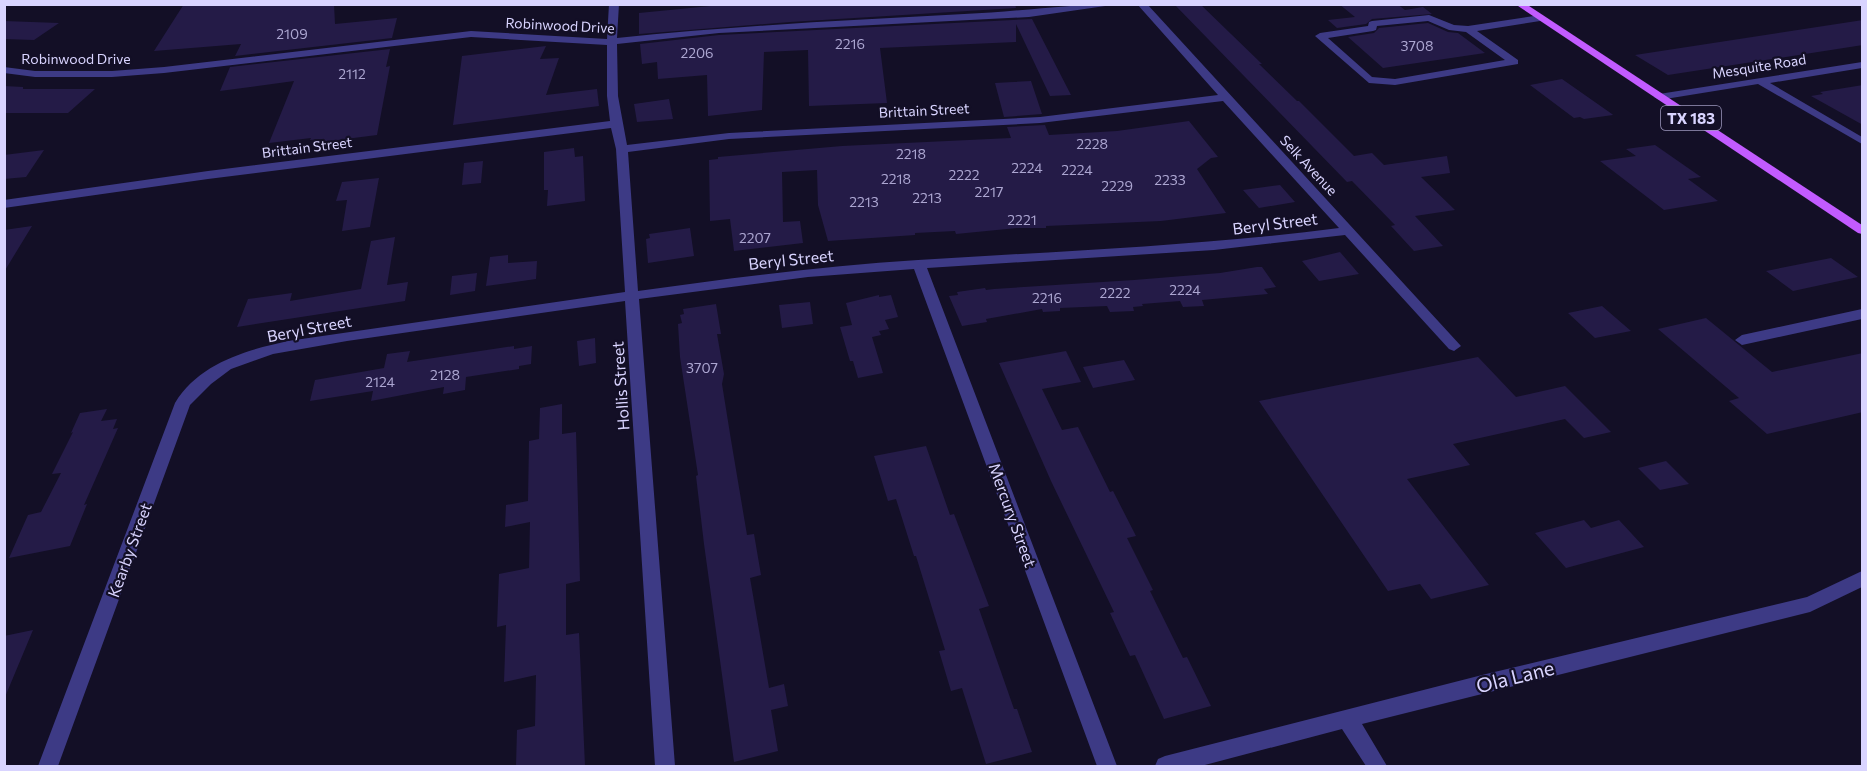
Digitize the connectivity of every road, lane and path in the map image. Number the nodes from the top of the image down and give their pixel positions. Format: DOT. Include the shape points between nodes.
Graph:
graph roads {
  1 [pos="614,4"];
  2 [pos="1115,4"];
  3 [pos="1141,4"];
  4 [pos="1520,4"];
  5 [pos="1539,18"];
  6 [pos="1468,29"];
  7 [pos="611,42"];
  8 [pos="1863,65"];
  9 [pos="4,70"];
  10 [pos="1760,81"];
  11 [pos="1226,97"];
  12 [pos="1659,97"];
  13 [pos="614,124"];
  14 [pos="1863,141"];
  15 [pos="622,149"];
  16 [pos="4,204"];
  17 [pos="1863,230"];
  18 [pos="1348,231"];
  19 [pos="919,264"];
  20 [pos="632,295"];
  21 [pos="1863,314"];
  22 [pos="1742,340"];
  23 [pos="1454,346"];
  24 [pos="242,359"];
  25 [pos="1863,579"];
  26 [pos="1347,719"];
  27 [pos="48,766"];
  28 [pos="665,766"];
  29 [pos="1107,766"];
  30 [pos="1165,766"];
  31 [pos="1377,766"];
  1 -- 7 [label="street, Hollis Street"];
  2 -- 7 [label="street, Robinwood Drive" via="1029,14 719,30"];
  3 -- 11 [label="street, Selk Avenue"];
  4 -- 5 [label="main road, TX 183"];
  5 -- 6 [label="street"];
  5 -- 12 [label="main road, TX 183"];
  6 -- 6 [label="street" via="1514,62 1395,82 1369,80 1320,36 1372,28 1372,24 1429,18 1452,28"];
  7 -- 9 [label="street, Robinwood Drive" via="471,34 164,70 35,74"];
  7 -- 13 [label="street, Hollis Street"];
  8 -- 10 [label="street, Mesquite Road"];
  10 -- 12 [label="street, Mesquite Road"];
  10 -- 14 [label="street"];
  11 -- 15 [label="street, Brittain Street" via="1040,120 729,136"];
  11 -- 18 [label="street, Selk Avenue"];
  12 -- 17 [label="main road, TX 183"];
  13 -- 15 [label="street, Hollis Street"];
  13 -- 16 [label="street, Brittain Street"];
  15 -- 20 [label="street, Hollis Street"];
  18 -- 19 [label="street, Beryl Street" via="1179,250"];
  18 -- 23 [label="street, Selk Avenue"];
  19 -- 20 [label="street, Beryl Street"];
  19 -- 29 [label="street, Mercury Street"];
  20 -- 24 [label="street, Beryl Street" via="347,336"];
  20 -- 28 [label="street, Hollis Street"];
  21 -- 22 [label="street"];
  24 -- 27 [label="street, Kearby Street" via="205,380 183,403"];
  25 -- 26 [label="street, Ola Lane" via="1810,604"];
  26 -- 30 [label="street, Ola Lane"];
  26 -- 31 [label="street"];
}
